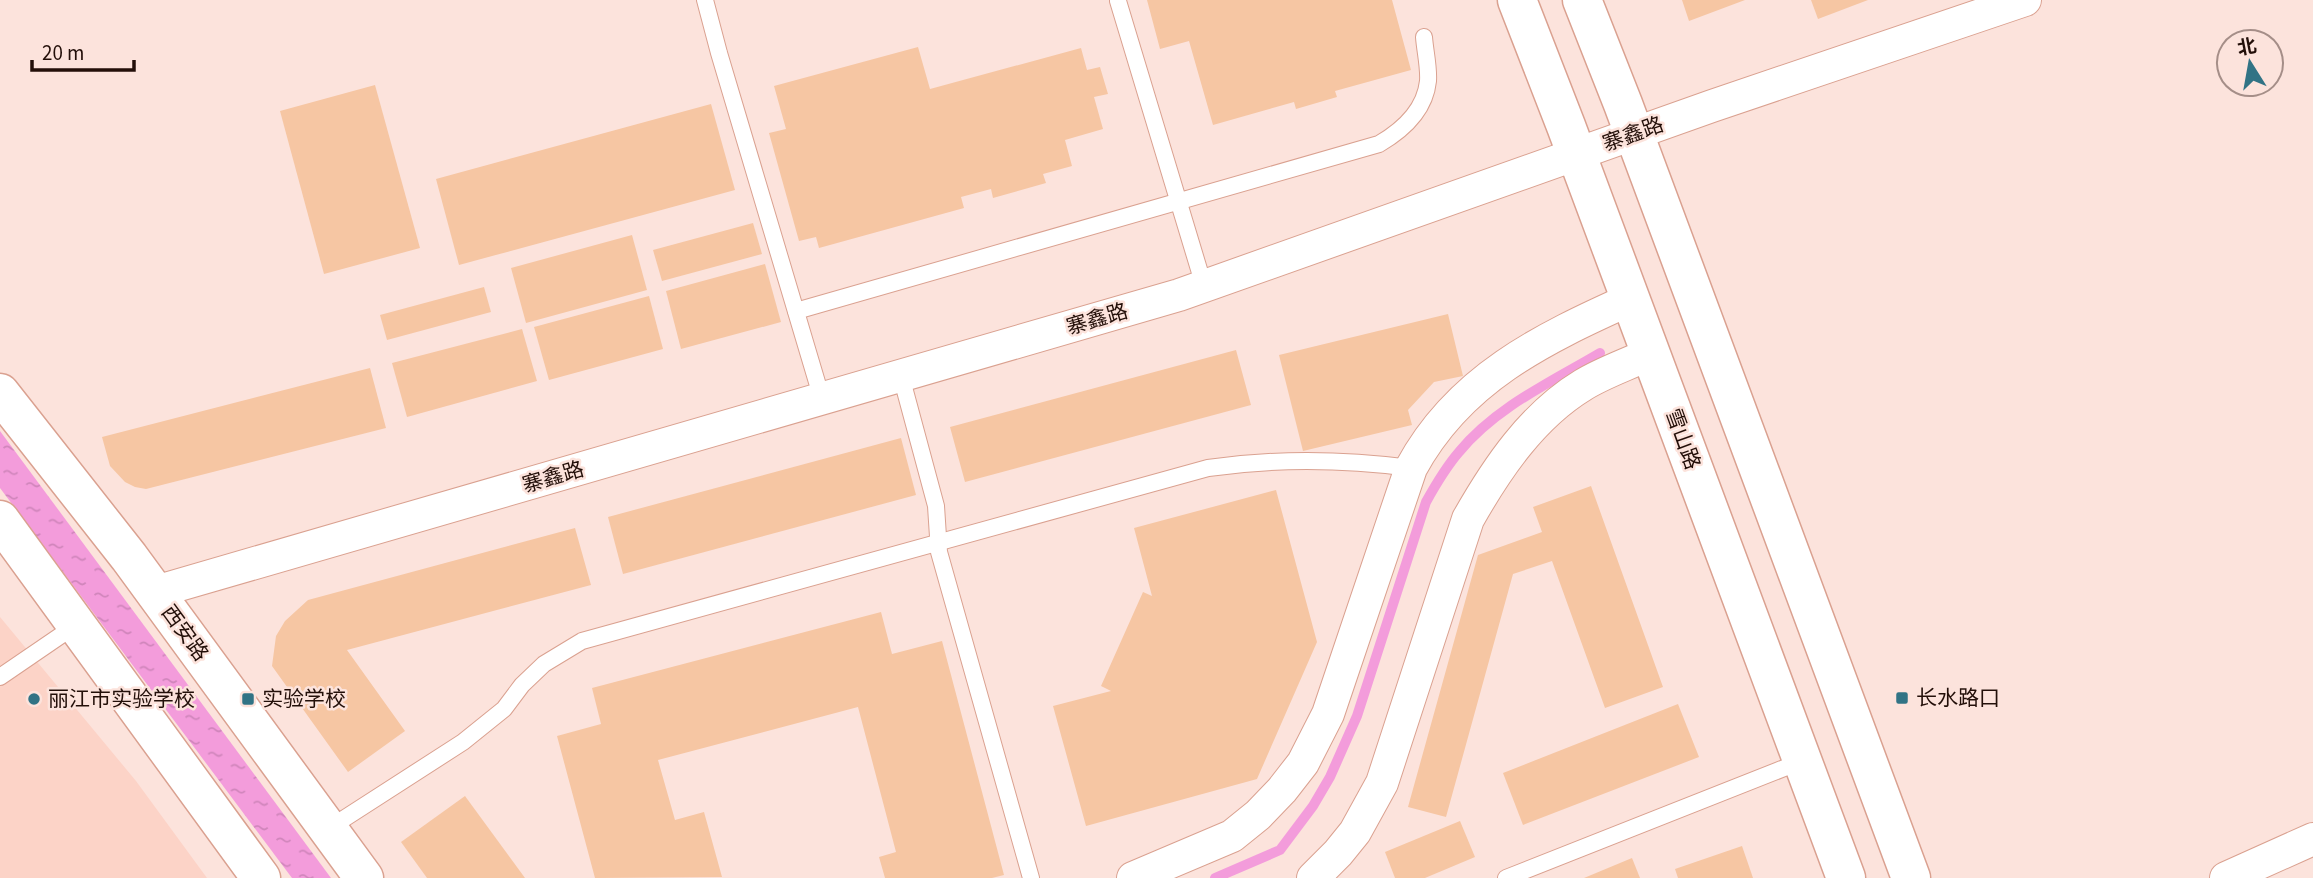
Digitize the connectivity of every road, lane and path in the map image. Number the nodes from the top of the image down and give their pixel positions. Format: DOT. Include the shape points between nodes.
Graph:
graph roads {
  1 [pos="705,0"];
  2 [pos="1517,0"];
  3 [pos="1582,0"];
  4 [pos="2023,0"];
  5 [pos="1118,2"];
  6 [pos="1424,37"];
  7 [pos="1634,134"];
  8 [pos="1577,154"];
  9 [pos="1178,201"];
  10 [pos="1204,286"];
  11 [pos="1631,299"];
  12 [pos="796,311"];
  13 [pos="1651,354"];
  14 [pos="901,376"];
  15 [pos="0,393"];
  16 [pos="822,399"];
  17 [pos="1410,468"];
  18 [pos="0,520"];
  19 [pos="938,541"];
  20 [pos="155,592"];
  21 [pos="77,624"];
  22 [pos="0,677"];
  23 [pos="1802,761"];
  24 [pos="328,829"];
  25 [pos="2313,839"];
  26 [pos="261,878"];
  27 [pos="364,878"];
  28 [pos="1031,878"];
  29 [pos="1133,878"];
  30 [pos="1313,878"];
  31 [pos="1506,878"];
  32 [pos="1846,878"];
  33 [pos="1911,878"];
  34 [pos="2226,878"];
  1 -- 12 [label="lane"];
  2 -- 8 [label="main road, 雪山路"];
  3 -- 7 [label="main road"];
  4 -- 7 [label="street, 寨鑫路"];
  5 -- 9 [label="lane"];
  6 -- 9 [label="lane" via="1425,94 1397,134 1379,144"];
  7 -- 8 [label="street, 寨鑫路"];
  7 -- 33 [label="main road"];
  8 -- 10 [label="street, 寨鑫路"];
  8 -- 11 [label="main road, 雪山路"];
  9 -- 10 [label="lane"];
  9 -- 12 [label="lane"];
  10 -- 14 [label="street, 寨鑫路"];
  11 -- 13 [label="main road, 雪山路"];
  11 -- 17 [label="street" via="1556,333 1460,400 1429,436"];
  12 -- 16 [label="lane"];
  13 -- 23 [label="main road, 雪山路"];
  13 -- 30 [label="street" via="1583,385 1562,401 1513,449 1489,483 1468,519 1382,782 1355,832"];
  14 -- 16 [label="street, 寨鑫路"];
  14 -- 19 [label="lane" via="936,506"];
  15 -- 20 [label="main road, 西安路"];
  16 -- 20 [label="street, 寨鑫路"];
  17 -- 19 [label="lane" via="1285,459 1208,468"];
  17 -- 29 [label="street" via="1328,714 1303,763 1274,799 1232,836"];
  18 -- 21 [label="main road"];
  19 -- 24 [label="lane" via="582,640 544,664 504,709 463,742"];
  19 -- 28 [label="lane"];
  20 -- 24 [label="main road, 西安路"];
  21 -- 22 [label="lane"];
  21 -- 26 [label="main road"];
  23 -- 31 [label="lane"];
  23 -- 32 [label="main road, 雪山路"];
  24 -- 27 [label="main road, 西安路"];
  25 -- 34 [label="street"];
}
